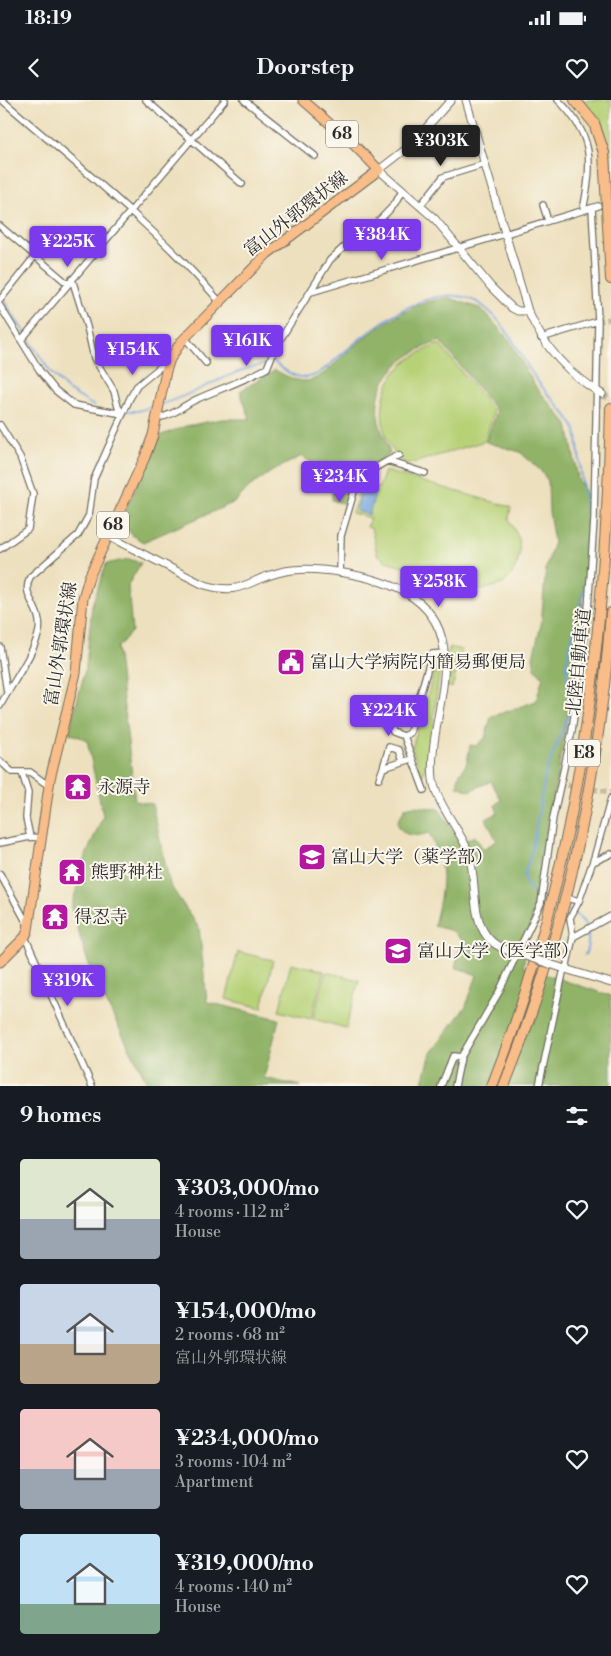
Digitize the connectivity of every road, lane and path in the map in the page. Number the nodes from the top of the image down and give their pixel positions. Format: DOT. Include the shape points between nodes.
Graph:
graph roads {
  1 [pos="2,100"];
  2 [pos="146,100"];
  3 [pos="225,100"];
  4 [pos="244,100"];
  5 [pos="303,100"];
  6 [pos="451,100"];
  7 [pos="466,100"];
  8 [pos="558,100"];
  9 [pos="575,100"];
  10 [pos="191,140"];
  11 [pos="315,156"];
  12 [pos="485,164"];
  13 [pos="379,170"];
  14 [pos="242,184"];
  15 [pos="402,191"];
  16 [pos="543,205"];
  17 [pos="420,206"];
  18 [pos="584,210"];
  19 [pos="130,211"];
  20 [pos="548,221"];
  21 [pos="0,226"];
  22 [pos="505,234"];
  23 [pos="459,248"];
  24 [pos="35,256"];
  25 [pos="611,279"];
  26 [pos="70,282"];
  27 [pos="311,292"];
  28 [pos="0,300"];
  29 [pos="220,302"];
  30 [pos="0,306"];
  31 [pos="528,311"];
  32 [pos="598,321"];
  33 [pos="185,338"];
  34 [pos="541,338"];
  35 [pos="22,339"];
  36 [pos="170,359"];
  37 [pos="206,363"];
  38 [pos="599,392"];
  39 [pos="611,408"];
  40 [pos="122,414"];
  41 [pos="157,418"];
  42 [pos="0,425"];
  43 [pos="399,455"];
  44 [pos="387,461"];
  45 [pos="425,473"];
  46 [pos="108,536"];
  47 [pos="0,549"];
  48 [pos="340,572"];
  49 [pos="611,613"];
  50 [pos="0,647"];
  51 [pos="445,653"];
  52 [pos="582,656"];
  53 [pos="590,657"];
  54 [pos="7,692"];
  55 [pos="0,706"];
  56 [pos="416,712"];
  57 [pos="404,736"];
  58 [pos="412,759"];
  59 [pos="0,761"];
  60 [pos="403,761"];
  61 [pos="383,768"];
  62 [pos="22,773"];
  63 [pos="379,779"];
  64 [pos="49,786"];
  65 [pos="424,790"];
  66 [pos="611,798"];
  67 [pos="30,837"];
  68 [pos="42,838"];
  69 [pos="0,843"];
  70 [pos="611,854"];
  71 [pos="593,862"];
  72 [pos="0,874"];
  73 [pos="570,899"];
  74 [pos="579,901"];
  75 [pos="611,916"];
  76 [pos="28,927"];
  77 [pos="25,937"];
  78 [pos="573,937"];
  79 [pos="519,954"];
  80 [pos="0,962"];
  81 [pos="564,968"];
  82 [pos="611,982"];
  83 [pos="461,1057"];
  84 [pos="92,1086"];
  85 [pos="441,1086"];
  86 [pos="455,1086"];
  87 [pos="492,1086"];
  88 [pos="504,1086"];
  89 [pos="539,1086"];
  1 -- 19 [label="street"];
  2 -- 10 [label="street"];
  3 -- 10 [label="street"];
  4 -- 11 [label="street"];
  5 -- 13 [label="main road, 68"];
  6 -- 13 [label="street" via="410,146"];
  7 -- 12 [label="street"];
  8 -- 18 [label="street" via="582,130 590,154"];
  9 -- 25 [label="highway" via="594,123 604,153"];
  10 -- 14 [label="street"];
  10 -- 19 [label="street"];
  12 -- 17 [label="street" via="443,177"];
  12 -- 22 [label="street"];
  13 -- 15 [label="street"];
  13 -- 29 [label="main road, 富山外郭環状線 / 68" via="267,254"];
  15 -- 17 [label="street"];
  15 -- 27 [label="street" via="395,204 371,229 330,260"];
  16 -- 20 [label="street"];
  17 -- 23 [label="street"];
  18 -- 20 [label="street"];
  18 -- 32 [label="street" via="595,207"];
  19 -- 26 [label="street"];
  19 -- 29 [label="street" via="187,264"];
  20 -- 22 [label="street"];
  21 -- 24 [label="street"];
  22 -- 23 [label="street"];
  22 -- 31 [label="street"];
  23 -- 27 [label="street"];
  23 -- 31 [label="street" via="512,308"];
  24 -- 26 [label="street"];
  24 -- 28 [label="street"];
  26 -- 35 [label="street"];
  26 -- 40 [label="street" via="87,327 94,358 114,391"];
  27 -- 41 [label="street" via="275,348 267,368 191,402 173,414"];
  29 -- 33 [label="main road, 富山外郭環状線 / 68"];
  30 -- 35 [label="street"];
  31 -- 34 [label="street"];
  32 -- 34 [label="street"];
  32 -- 38 [label="street"];
  33 -- 36 [label="main road, 富山外郭環状線 / 68"];
  33 -- 37 [label="street"];
  34 -- 38 [label="street" via="562,364"];
  35 -- 40 [label="street" via="40,371 67,400 93,410"];
  36 -- 40 [label="street" via="137,386"];
  36 -- 41 [label="main road, 富山外郭環状線 / 68"];
  38 -- 52 [label="street" via="592,548"];
  39 -- 87 [label="highway, 北陸自動車道 / E8" via="603,582 594,681 581,771 543,936"];
  40 -- 54 [label="street" via="94,479 89,515 78,535 30,577 25,586 40,619 39,633"];
  41 -- 46 [label="main road, 富山外郭環状線 / 68" via="145,457"];
  42 -- 47 [label="street" via="20,457 34,494 28,529"];
  43 -- 44 [label="street"];
  44 -- 45 [label="street"];
  44 -- 48 [label="street" via="360,476 356,485 341,536"];
  46 -- 48 [label="street" via="218,589 244,587 265,577 298,569"];
  46 -- 64 [label="main road, 富山外郭環状線 / 68" via="83,598 76,673"];
  48 -- 51 [label="street" via="385,585 416,599 436,623"];
  49 -- 88 [label="highway, 北陸自動車道 / E8" via="598,728 574,860 537,992"];
  50 -- 54 [label="street"];
  51 -- 56 [label="street" via="432,654"];
  51 -- 79 [label="street" via="433,762 434,785 468,851 479,923 493,943"];
  52 -- 53 [label="street"];
  52 -- 79 [label="street" via="572,732 558,792 545,892"];
  54 -- 55 [label="street"];
  56 -- 57 [label="street" via="410,733"];
  56 -- 57 [label="street" via="396,710 391,726 393,732"];
  57 -- 58 [label="street"];
  58 -- 60 [label="street"];
  58 -- 65 [label="street"];
  59 -- 62 [label="street" via="12,772"];
  60 -- 61 [label="street"];
  60 -- 61 [label="street" via="399,750 389,747"];
  61 -- 63 [label="street"];
  62 -- 64 [label="street" via="30,772"];
  62 -- 67 [label="street" via="28,792 26,818"];
  64 -- 68 [label="main road, 富山外郭環状線 / 68"];
  66 -- 71 [label="street"];
  67 -- 68 [label="street"];
  67 -- 69 [label="street"];
  68 -- 76 [label="main road, 富山外郭環状線 / 68"];
  70 -- 71 [label="street"];
  71 -- 74 [label="street"];
  72 -- 76 [label="street"];
  73 -- 74 [label="street"];
  74 -- 78 [label="street" via="570,918"];
  75 -- 78 [label="street"];
  76 -- 77 [label="main road, 富山外郭環状線 / 68"];
  77 -- 80 [label="main road, 富山外郭環状線 / 68"];
  77 -- 84 [label="street"];
  78 -- 81 [label="street"];
  79 -- 81 [label="street, bridge"];
  79 -- 83 [label="street"];
  81 -- 82 [label="street"];
  81 -- 89 [label="street"];
  83 -- 85 [label="street" via="453,1056"];
  83 -- 86 [label="street"];
}
